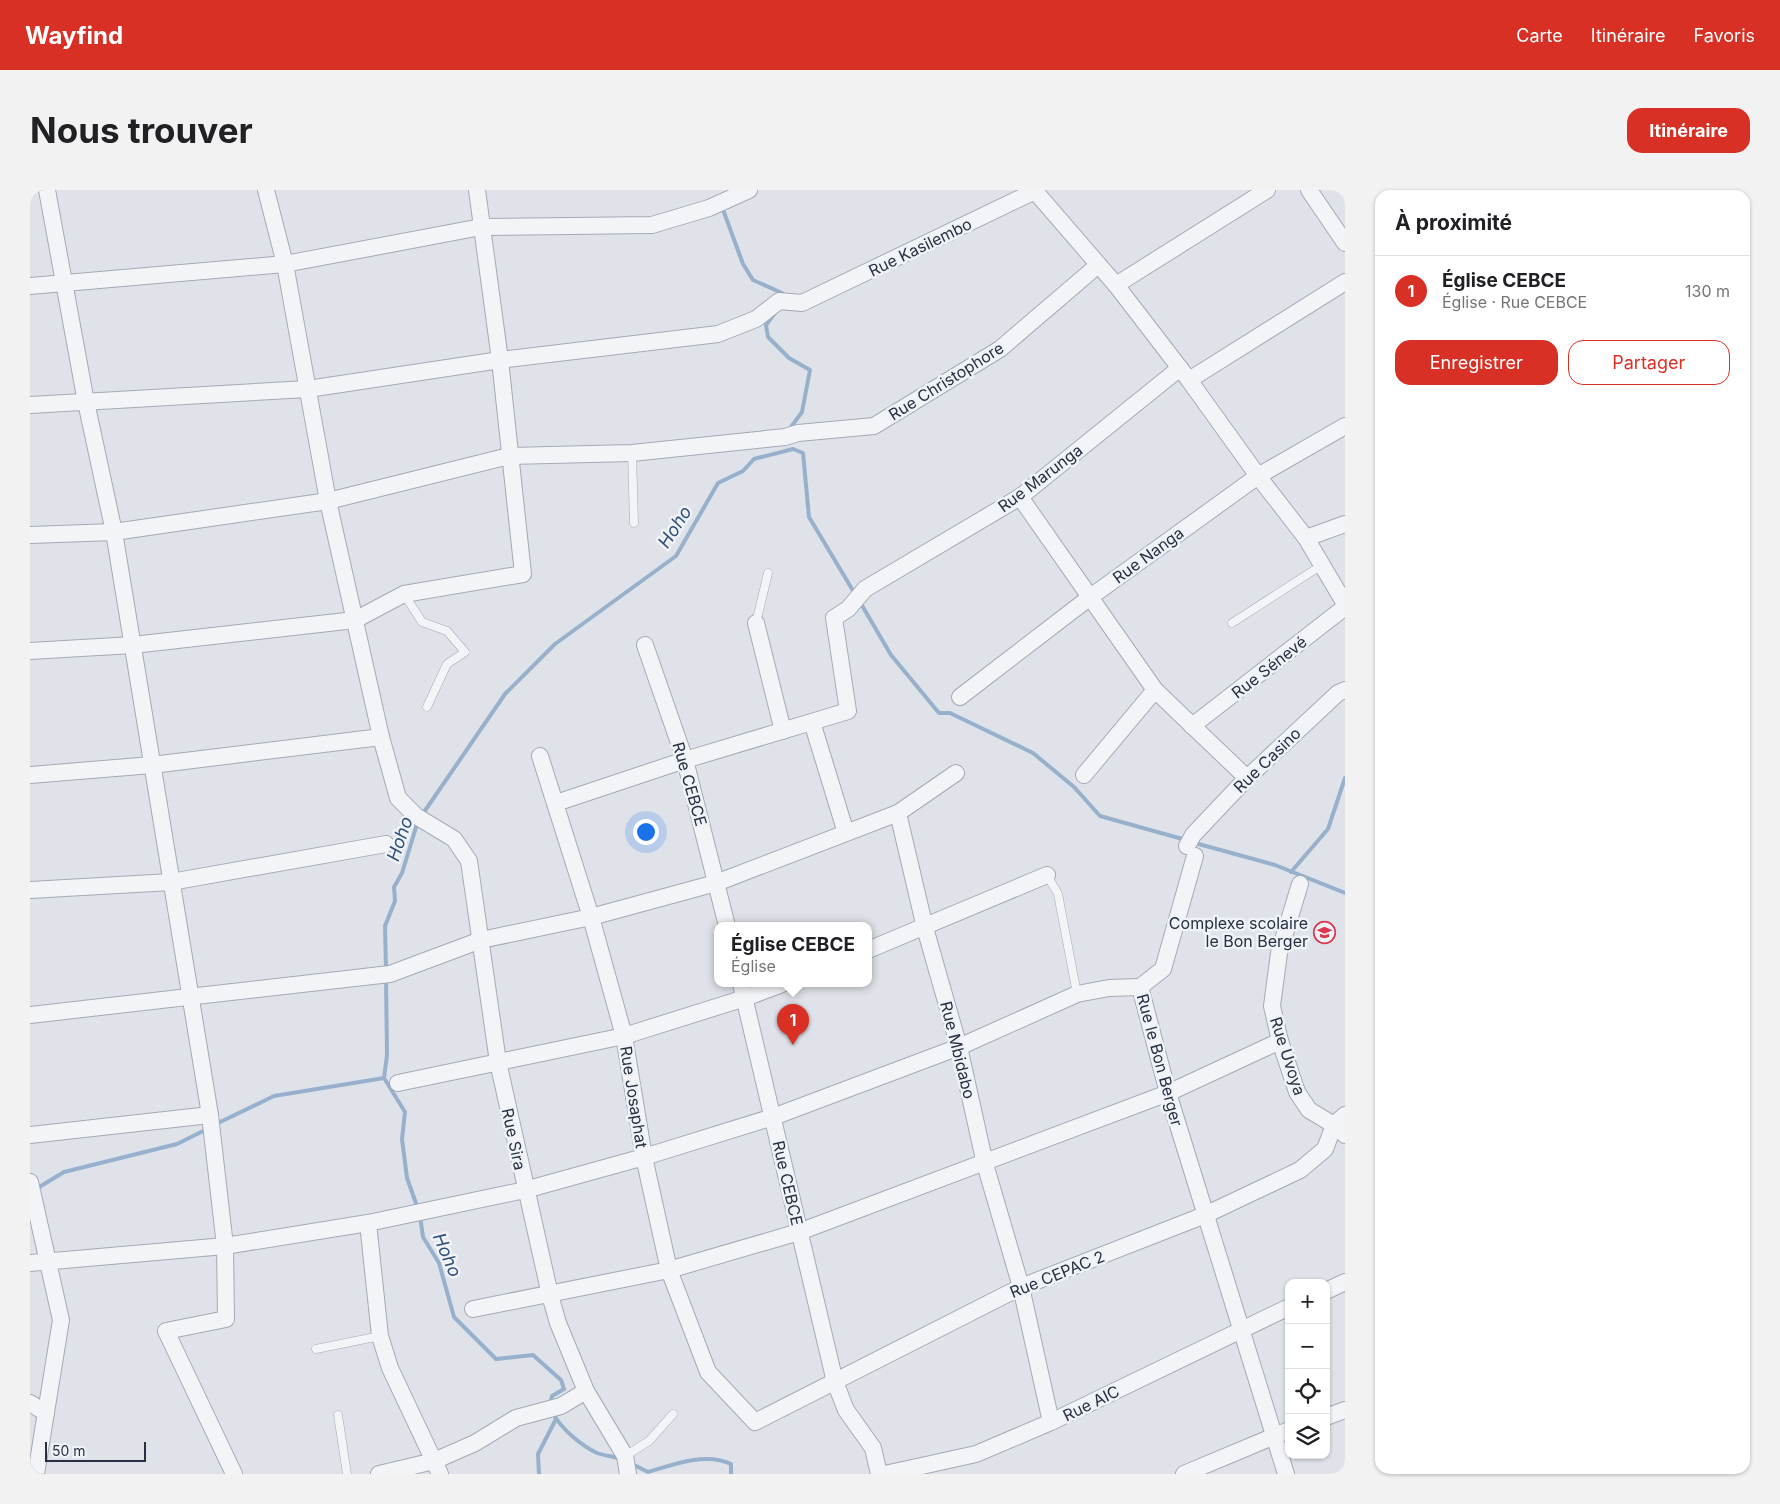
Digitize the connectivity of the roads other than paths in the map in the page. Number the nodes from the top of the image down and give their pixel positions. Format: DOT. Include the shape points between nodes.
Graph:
graph roads {
  1 [pos="47,190"];
  2 [pos="266,190"];
  3 [pos="477,190"];
  4 [pos="749,190"];
  5 [pos="1035,190"];
  6 [pos="1267,190"];
  7 [pos="1309,190"];
  8 [pos="481,226"];
  9 [pos="1345,243"];
  10 [pos="285,264"];
  11 [pos="1097,266"];
  12 [pos="1345,282"];
  13 [pos="66,285"];
  14 [pos="1116,285"];
  15 [pos="30,286"];
  16 [pos="500,360"];
  17 [pos="1184,374"];
  18 [pos="308,389"];
  19 [pos="86,402"];
  20 [pos="30,405"];
  21 [pos="1345,426"];
  22 [pos="632,453"];
  23 [pos="509,456"];
  24 [pos="1258,476"];
  25 [pos="1020,498"];
  26 [pos="328,501"];
  27 [pos="634,523"];
  28 [pos="1345,524"];
  29 [pos="114,532"];
  30 [pos="30,535"];
  31 [pos="1306,538"];
  32 [pos="1322,565"];
  33 [pos="768,572"];
  34 [pos="404,594"];
  35 [pos="1089,598"];
  36 [pos="1345,605"];
  37 [pos="355,620"];
  38 [pos="756,623"];
  39 [pos="1232,623"];
  40 [pos="132,645"];
  41 [pos="645,645"];
  42 [pos="30,651"];
  43 [pos="1155,690"];
  44 [pos="1345,690"];
  45 [pos="960,697"];
  46 [pos="427,707"];
  47 [pos="812,722"];
  48 [pos="1192,726"];
  49 [pos="783,731"];
  50 [pos="381,737"];
  51 [pos="540,756"];
  52 [pos="685,760"];
  53 [pos="152,766"];
  54 [pos="956,774"];
  55 [pos="30,775"];
  56 [pos="1084,775"];
  57 [pos="1247,778"];
  58 [pos="556,803"];
  59 [pos="898,813"];
  60 [pos="846,833"];
  61 [pos="386,844"];
  62 [pos="1192,846"];
  63 [pos="1047,875"];
  64 [pos="171,882"];
  65 [pos="716,883"];
  66 [pos="1300,884"];
  67 [pos="30,890"];
  68 [pos="591,918"];
  69 [pos="726,922"];
  70 [pos="925,928"];
  71 [pos="481,940"];
  72 [pos="872,948"];
  73 [pos="765,987"];
  74 [pos="1140,987"];
  75 [pos="743,991"];
  76 [pos="1077,994"];
  77 [pos="189,998"];
  78 [pos="30,1015"];
  79 [pos="624,1036"];
  80 [pos="1280,1041"];
  81 [pos="959,1047"];
  82 [pos="498,1062"];
  83 [pos="398,1083"];
  84 [pos="1168,1093"];
  85 [pos="210,1115"];
  86 [pos="773,1117"];
  87 [pos="1341,1125"];
  88 [pos="30,1134"];
  89 [pos="644,1157"];
  90 [pos="985,1164"];
  91 [pos="30,1182"];
  92 [pos="525,1190"];
  93 [pos="1204,1215"];
  94 [pos="368,1223"];
  95 [pos="800,1232"];
  96 [pos="225,1246"];
  97 [pos="47,1260"];
  98 [pos="30,1264"];
  99 [pos="669,1270"];
  100 [pos="1345,1282"];
  101 [pos="1021,1287"];
  102 [pos="1330,1289"];
  103 [pos="550,1295"];
  104 [pos="473,1309"];
  105 [pos="1285,1309"];
  106 [pos="1242,1328"];
  107 [pos="380,1336"];
  108 [pos="316,1349"];
  109 [pos="836,1382"];
  110 [pos="586,1391"];
  111 [pos="30,1403"];
  112 [pos="1345,1410"];
  113 [pos="46,1413"];
  114 [pos="673,1414"];
  115 [pos="338,1415"];
  116 [pos="1330,1416"];
  117 [pos="754,1422"];
  118 [pos="1051,1422"];
  119 [pos="1282,1433"];
  120 [pos="627,1465"];
  121 [pos="437,1468"];
  122 [pos="36,1474"];
  123 [pos="234,1474"];
  124 [pos="347,1474"];
  125 [pos="378,1474"];
  126 [pos="878,1474"];
  127 [pos="885,1474"];
  128 [pos="1184,1474"];
  129 [pos="1286,1474"];
  1 -- 13 [label="street"];
  2 -- 10 [label="street, Rue Sira"];
  3 -- 8 [label="street"];
  4 -- 8 [label="street" via="709,208 652,225"];
  5 -- 11 [label="street"];
  5 -- 16 [label="street, Rue Kasilembo" via="802,303 779,301 756,319 718,334"];
  6 -- 14 [label="street"];
  7 -- 9 [label="street"];
  8 -- 10 [label="street"];
  8 -- 16 [label="street"];
  10 -- 13 [label="street"];
  10 -- 18 [label="street, Rue Sira"];
  11 -- 14 [label="street"];
  11 -- 22 [label="street, Rue Christophore" via="1000,349 874,426"];
  12 -- 17 [label="street, Rue Marunga"];
  13 -- 15 [label="street"];
  13 -- 19 [label="street"];
  14 -- 17 [label="street"];
  16 -- 18 [label="street"];
  16 -- 23 [label="street"];
  17 -- 24 [label="street"];
  17 -- 25 [label="street, Rue Marunga"];
  18 -- 19 [label="street"];
  18 -- 26 [label="street, Rue Sira"];
  19 -- 20 [label="street"];
  19 -- 29 [label="street"];
  21 -- 24 [label="street, Rue Nanga"];
  22 -- 23 [label="street, Rue Christophore"];
  22 -- 27 [label="lane"];
  23 -- 26 [label="street, Rue Christophore"];
  23 -- 34 [label="street" via="523,574"];
  24 -- 31 [label="street"];
  24 -- 35 [label="street, Rue Nanga"];
  25 -- 35 [label="street"];
  25 -- 47 [label="street, Rue Marunga" via="865,589 848,609 834,618 848,711"];
  26 -- 29 [label="street, Rue Christophore"];
  26 -- 37 [label="street, Rue Sira"];
  28 -- 31 [label="street"];
  29 -- 30 [label="street, Rue Christophore"];
  29 -- 40 [label="street"];
  31 -- 32 [label="street"];
  32 -- 36 [label="street"];
  32 -- 39 [label="lane"];
  33 -- 38 [label="lane"];
  34 -- 37 [label="street"];
  34 -- 46 [label="lane" via="422,622 447,631 465,652 447,664"];
  35 -- 43 [label="street"];
  35 -- 45 [label="street, Rue Nanga"];
  36 -- 48 [label="street, Rue Sénevé"];
  37 -- 40 [label="street"];
  37 -- 50 [label="street, Rue Sira"];
  38 -- 49 [label="street"];
  40 -- 42 [label="street"];
  40 -- 53 [label="street"];
  41 -- 52 [label="street, Rue CEBCE"];
  43 -- 48 [label="street"];
  43 -- 56 [label="street"];
  44 -- 57 [label="street, Rue Casino"];
  47 -- 49 [label="street"];
  47 -- 60 [label="street"];
  48 -- 57 [label="street"];
  49 -- 52 [label="street"];
  50 -- 53 [label="street"];
  50 -- 71 [label="street, Rue Sira" via="398,798 421,818 454,839 469,861"];
  51 -- 58 [label="street, Rue Josaphat"];
  52 -- 58 [label="street"];
  52 -- 65 [label="street, Rue CEBCE"];
  53 -- 55 [label="street"];
  53 -- 64 [label="street"];
  54 -- 59 [label="street"];
  57 -- 62 [label="street, Rue Casino"];
  58 -- 68 [label="street, Rue Josaphat"];
  59 -- 60 [label="street"];
  59 -- 70 [label="street, Rue Mbidabo"];
  60 -- 65 [label="street"];
  61 -- 64 [label="street"];
  62 -- 74 [label="street, Rue le Bon Berger" via="1163,969"];
  63 -- 70 [label="street"];
  63 -- 76 [label="lane" via="1058,894"];
  64 -- 67 [label="street"];
  64 -- 77 [label="street"];
  65 -- 68 [label="street"];
  65 -- 69 [label="street, Rue CEBCE"];
  66 -- 80 [label="street, Rue Uvoya" via="1279,952 1272,1006"];
  68 -- 71 [label="street"];
  68 -- 79 [label="street, Rue Josaphat"];
  70 -- 72 [label="street"];
  70 -- 81 [label="street, Rue Mbidabo"];
  71 -- 77 [label="street" via="386,974"];
  71 -- 82 [label="street, Rue Sira"];
  73 -- 75 [label="street"];
  74 -- 76 [label="street"];
  74 -- 84 [label="street, Rue le Bon Berger"];
  75 -- 79 [label="street"];
  75 -- 86 [label="street, Rue CEBCE"];
  76 -- 81 [label="street"];
  77 -- 78 [label="street"];
  77 -- 85 [label="street"];
  79 -- 82 [label="street"];
  79 -- 89 [label="street, Rue Josaphat"];
  80 -- 84 [label="street"];
  80 -- 87 [label="street, Rue Uvoya" via="1297,1092 1309,1110"];
  81 -- 86 [label="street"];
  81 -- 90 [label="street, Rue Mbidabo"];
  82 -- 83 [label="street"];
  82 -- 92 [label="street, Rue Sira"];
  84 -- 90 [label="street"];
  84 -- 93 [label="street, Rue le Bon Berger"];
  85 -- 88 [label="street"];
  85 -- 96 [label="street"];
  86 -- 89 [label="street"];
  86 -- 95 [label="street, Rue CEBCE"];
  87 -- 93 [label="street, Rue CEPAC 2" via="1325,1149 1300,1170"];
  89 -- 92 [label="street"];
  89 -- 99 [label="street, Rue Josaphat"];
  90 -- 95 [label="street"];
  90 -- 101 [label="street, Rue Mbidabo"];
  91 -- 97 [label="street"];
  92 -- 94 [label="street"];
  92 -- 103 [label="street, Rue Sira"];
  93 -- 101 [label="street, Rue CEPAC 2"];
  93 -- 106 [label="street, Rue le Bon Berger"];
  94 -- 96 [label="street"];
  94 -- 107 [label="street"];
  95 -- 99 [label="street"];
  95 -- 109 [label="street, Rue CEBCE"];
  96 -- 97 [label="street"];
  96 -- 123 [label="street" via="226,1319 166,1331"];
  97 -- 98 [label="street"];
  97 -- 113 [label="street" via="61,1320"];
  99 -- 103 [label="street"];
  99 -- 117 [label="street, Rue Josaphat" via="708,1372"];
  100 -- 102 [label="street"];
  101 -- 109 [label="street, Rue CEPAC 2"];
  101 -- 118 [label="street, Rue Mbidabo"];
  103 -- 104 [label="street"];
  103 -- 110 [label="street, Rue Sira"];
  105 -- 106 [label="street, Rue AIC"];
  106 -- 118 [label="street, Rue AIC"];
  106 -- 119 [label="street, Rue le Bon Berger"];
  107 -- 108 [label="lane"];
  107 -- 121 [label="street" via="390,1368"];
  109 -- 117 [label="street, Rue CEPAC 2"];
  109 -- 126 [label="street, Rue CEBCE" via="846,1410 873,1448"];
  110 -- 120 [label="street, Rue Sira"];
  110 -- 121 [label="street" via="561,1406 516,1418"];
  111 -- 113 [label="street"];
  112 -- 116 [label="street"];
  113 -- 122 [label="street"];
  114 -- 120 [label="lane"];
  115 -- 124 [label="lane"];
  118 -- 127 [label="street, Rue AIC" via="976,1454"];
  119 -- 128 [label="street"];
  119 -- 129 [label="street, Rue le Bon Berger"];
  121 -- 125 [label="street"];
}
